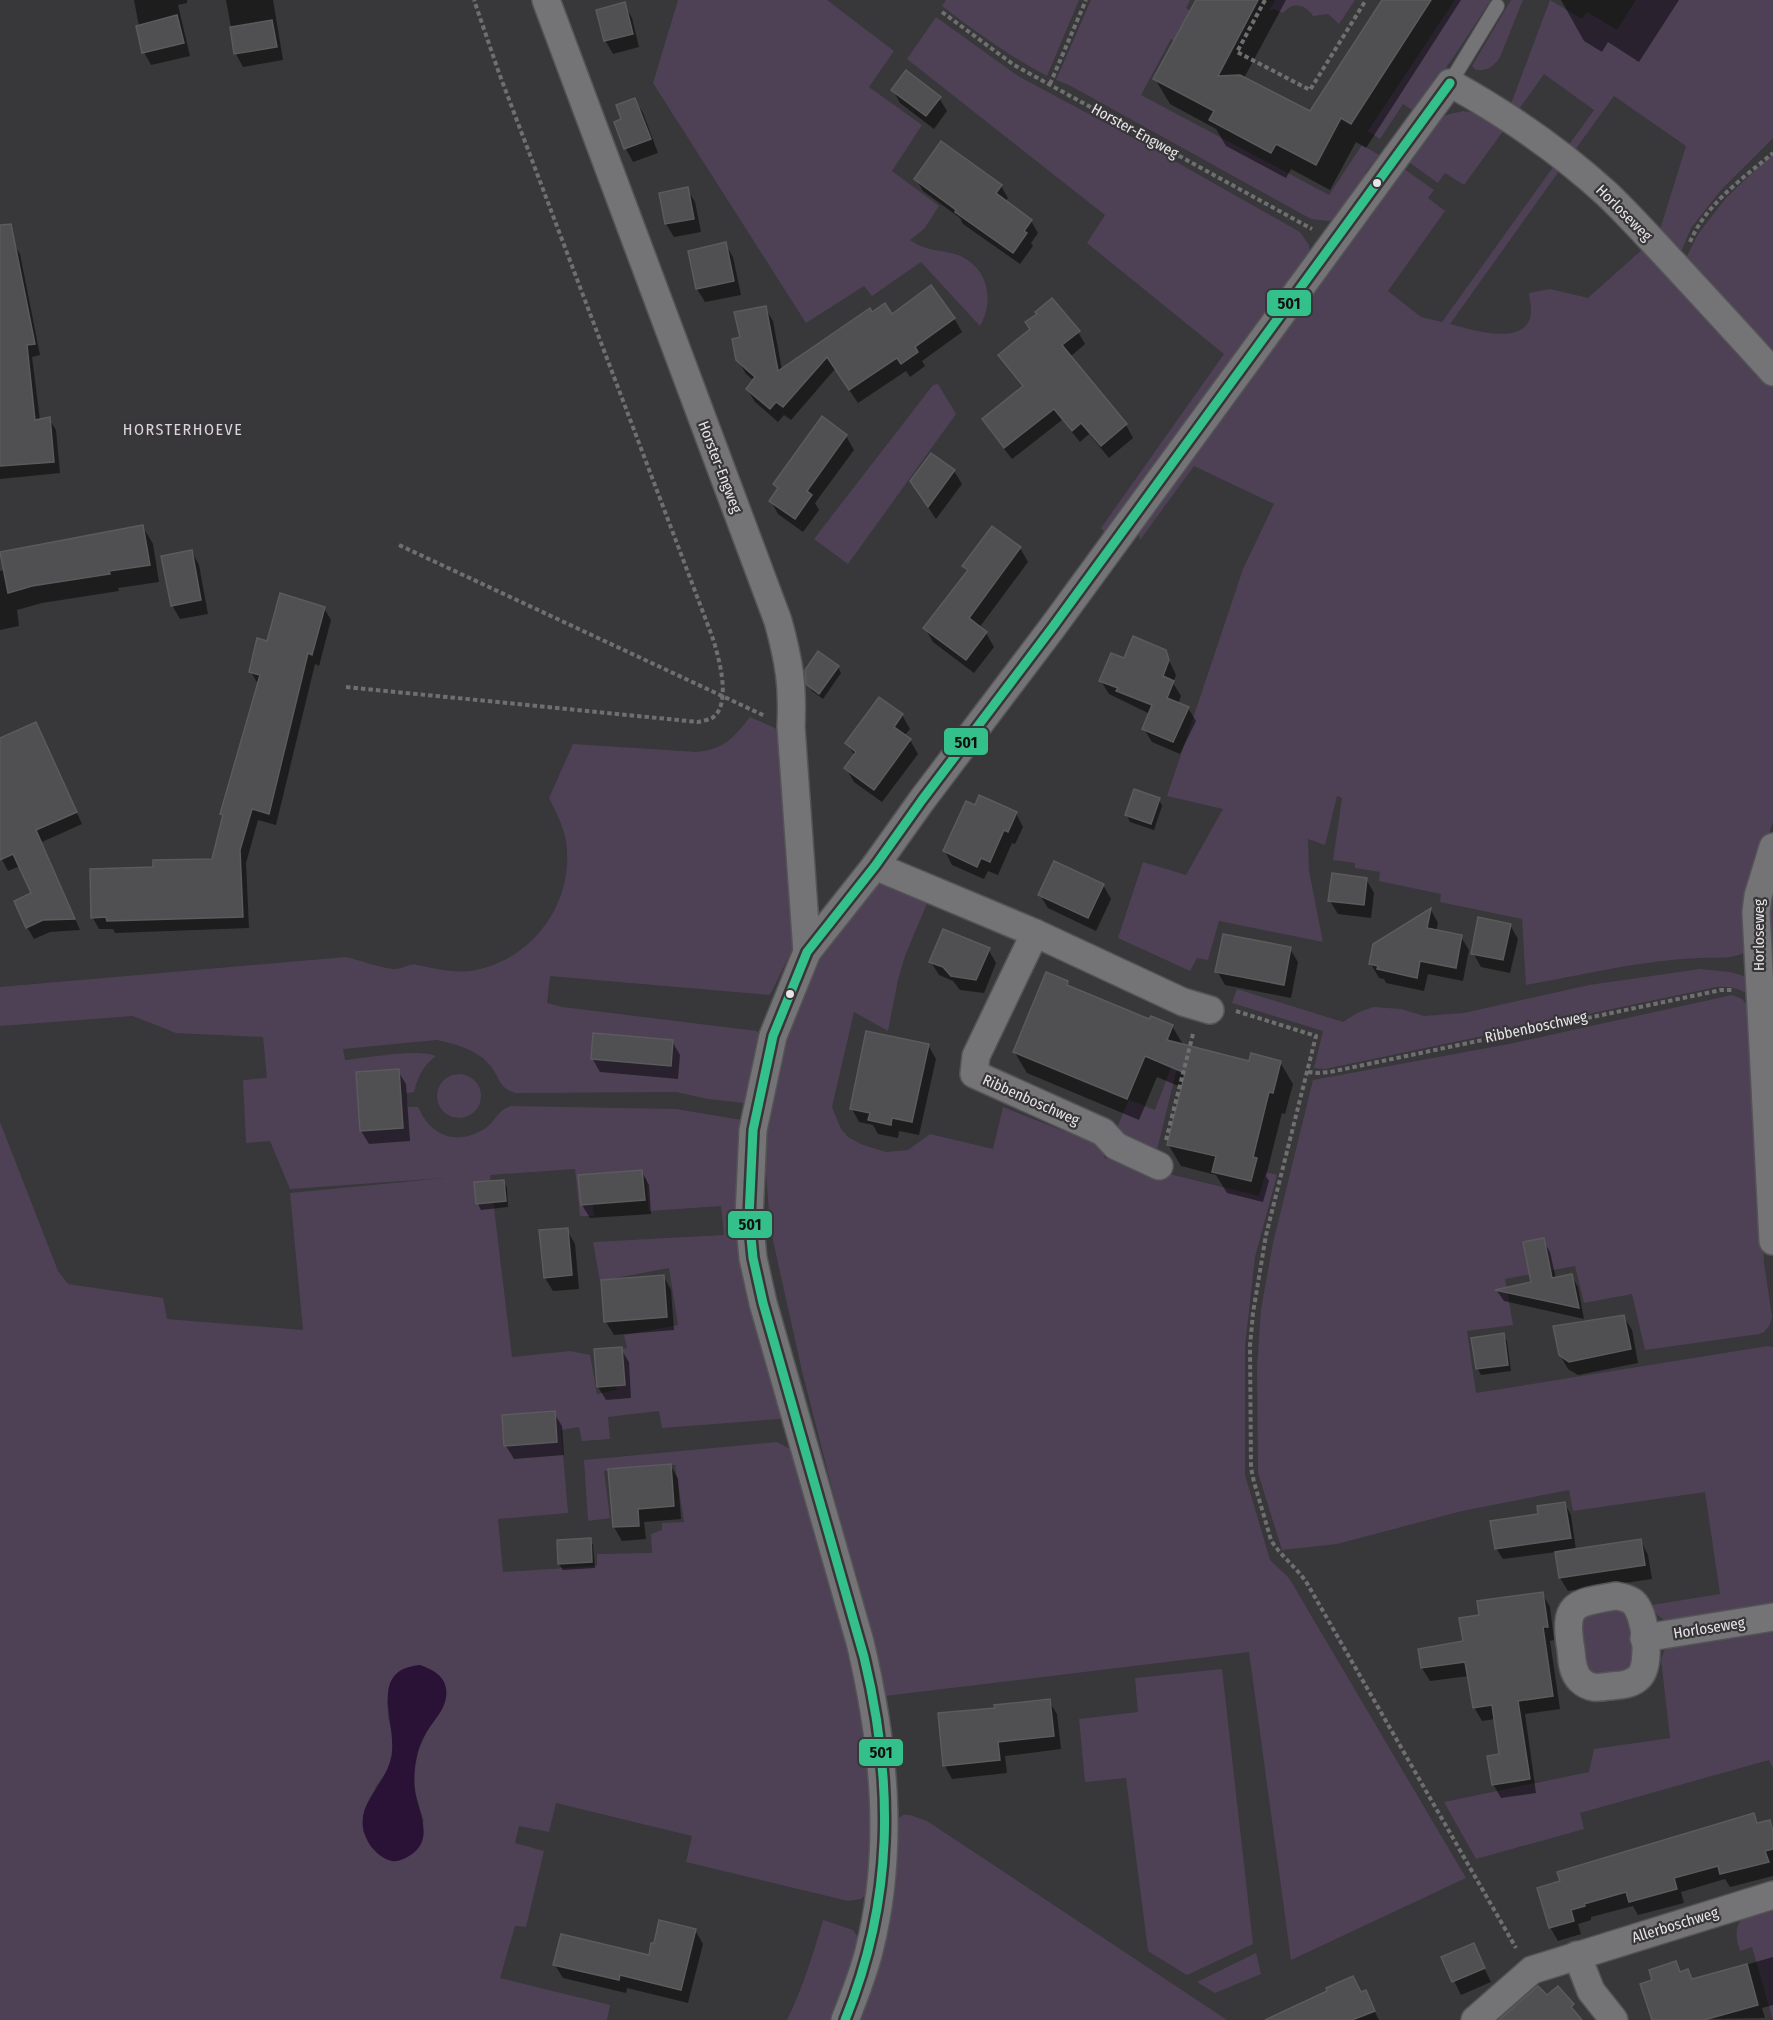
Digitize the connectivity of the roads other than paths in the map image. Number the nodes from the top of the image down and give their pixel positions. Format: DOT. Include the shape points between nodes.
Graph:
graph roads {
  1 [pos="546,0"];
  2 [pos="1497,6"];
  3 [pos="1450,83"];
  4 [pos="1773,372"];
  5 [pos="1773,847"];
  6 [pos="875,866"];
  7 [pos="1035,933"];
  8 [pos="807,952"];
  9 [pos="1204,1008"];
  10 [pos="1159,1166"];
  11 [pos="1773,1241"];
  12 [pos="1773,1617"];
  13 [pos="1644,1638"];
  14 [pos="1773,1895"];
  15 [pos="1577,1955"];
  16 [pos="845,2020"];
  17 [pos="1475,2020"];
  18 [pos="1614,2020"];
  1 -- 8 [label="street, Horster-Engweg" via="788,655"];
  2 -- 3 [label="lane"];
  3 -- 4 [label="street, Horloseweg" via="1499,112 1571,164 1623,208"];
  3 -- 6 [label="street, Horster-Engweg"];
  5 -- 11 [label="street, Horloseweg" via="1756,912"];
  6 -- 7 [label="street"];
  6 -- 8 [label="street, Horster-Engweg"];
  7 -- 9 [label="street"];
  7 -- 10 [label="street, Ribbenboschweg" via="976,1056 974,1074 1103,1132 1116,1146"];
  8 -- 16 [label="street, Horster-Engweg" via="773,1036 762,1084 753,1130 749,1217 763,1303 860,1642 879,1738 883,1872 869,1951"];
  12 -- 13 [label="street, Horloseweg"];
  14 -- 15 [label="street, Allerboschweg"];
  15 -- 17 [label="street, Allerboschweg" via="1532,1970"];
  15 -- 18 [label="street" via="1591,1991"];
}
